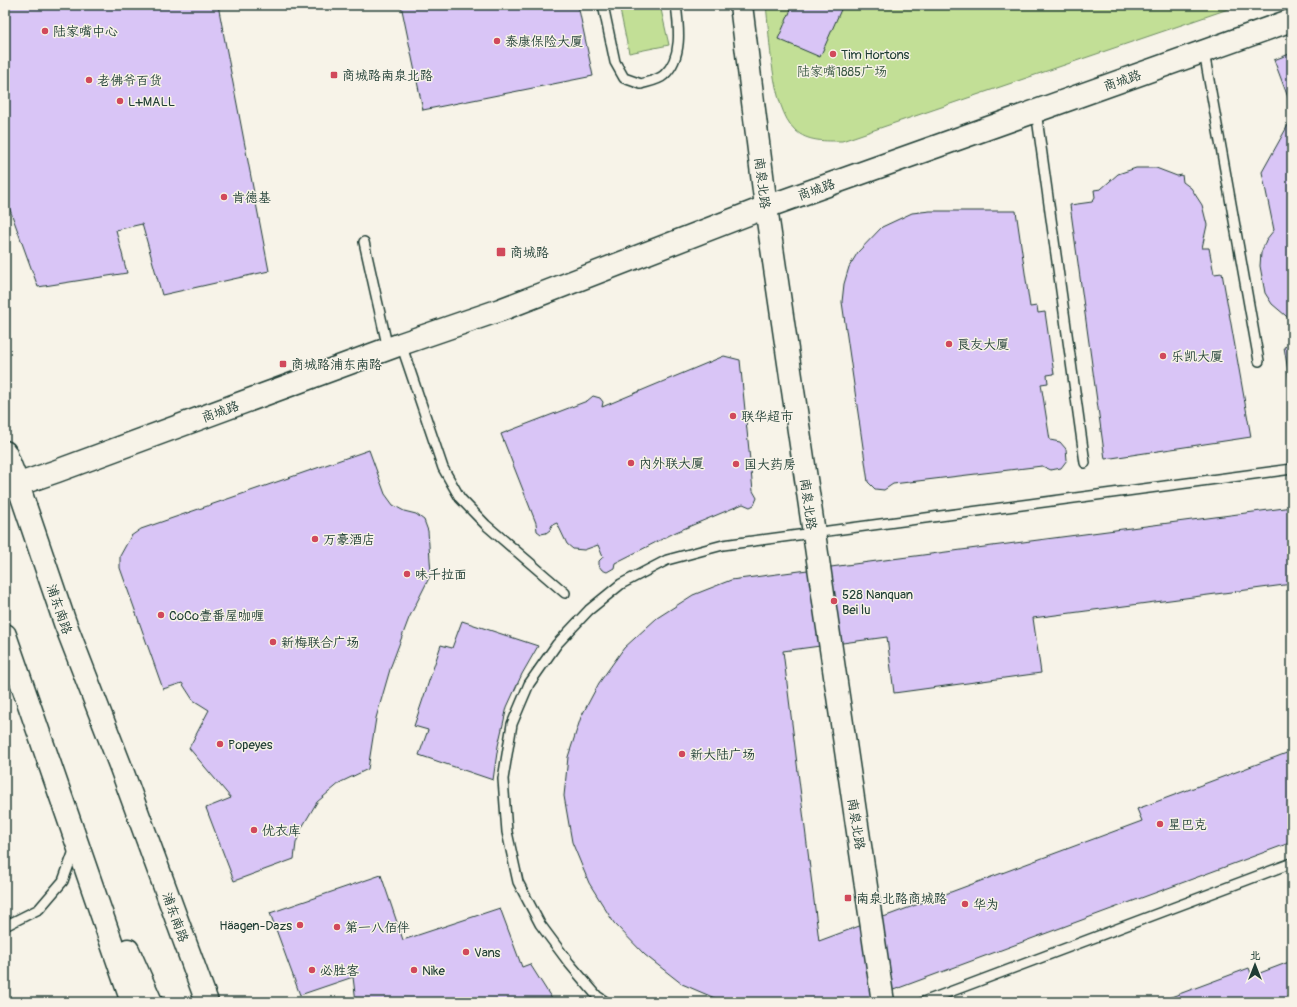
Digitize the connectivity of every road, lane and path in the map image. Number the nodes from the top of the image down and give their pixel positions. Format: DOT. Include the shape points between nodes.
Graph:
graph roads {
  1 [pos="603,5"];
  2 [pos="676,5"];
  3 [pos="741,5"];
  4 [pos="1292,20"];
  5 [pos="1204,52"];
  6 [pos="1036,110"];
  7 [pos="766,207"];
  8 [pos="364,242"];
  9 [pos="395,346"];
  10 [pos="1258,361"];
  11 [pos="5,452"];
  12 [pos="1085,463"];
  13 [pos="1292,469"];
  14 [pos="12,487"];
  15 [pos="814,532"];
  16 [pos="565,594"];
  17 [pos="5,635"];
  18 [pos="120,765"];
  19 [pos="56,783"];
  20 [pos="77,843"];
  21 [pos="1292,863"];
  22 [pos="5,926"];
  23 [pos="132,1002"];
  24 [pos="151,1002"];
  25 [pos="195,1002"];
  26 [pos="207,1002"];
  27 [pos="606,1002"];
  28 [pos="883,1002"];
  29 [pos="924,1002"];
  1 -- 2 [label="lane" via="615,62 624,78 641,84 663,76 674,62 679,26"];
  3 -- 7 [label="street, 南泉北路"];
  4 -- 5 [label="street, 商城路"];
  5 -- 6 [label="street, 商城路"];
  5 -- 10 [label="lane"];
  6 -- 7 [label="street, 商城路"];
  6 -- 12 [label="lane"];
  7 -- 9 [label="street, 商城路" via="500,310"];
  7 -- 15 [label="street, 南泉北路"];
  8 -- 9 [label="lane"];
  9 -- 14 [label="street, 商城路"];
  9 -- 16 [label="lane" via="443,468 460,498 486,525"];
  11 -- 14 [label="street, 浦东南路"];
  13 -- 15 [label="lane"];
  14 -- 18 [label="street, 浦东南路"];
  15 -- 27 [label="lane" via="723,545 667,560 621,584 589,610 557,644 529,684 512,724 503,779 507,832 518,882 540,924 569,963 597,996"];
  15 -- 28 [label="street, 南泉北路"];
  17 -- 19 [label="street"];
  18 -- 25 [label="street, 浦东南路"];
  18 -- 26 [label="street, 浦东南路"];
  19 -- 20 [label="street"];
  19 -- 24 [label="street"];
  20 -- 22 [label="lane" via="62,881 39,909"];
  20 -- 23 [label="street"];
  21 -- 29 [label="lane"];
}
